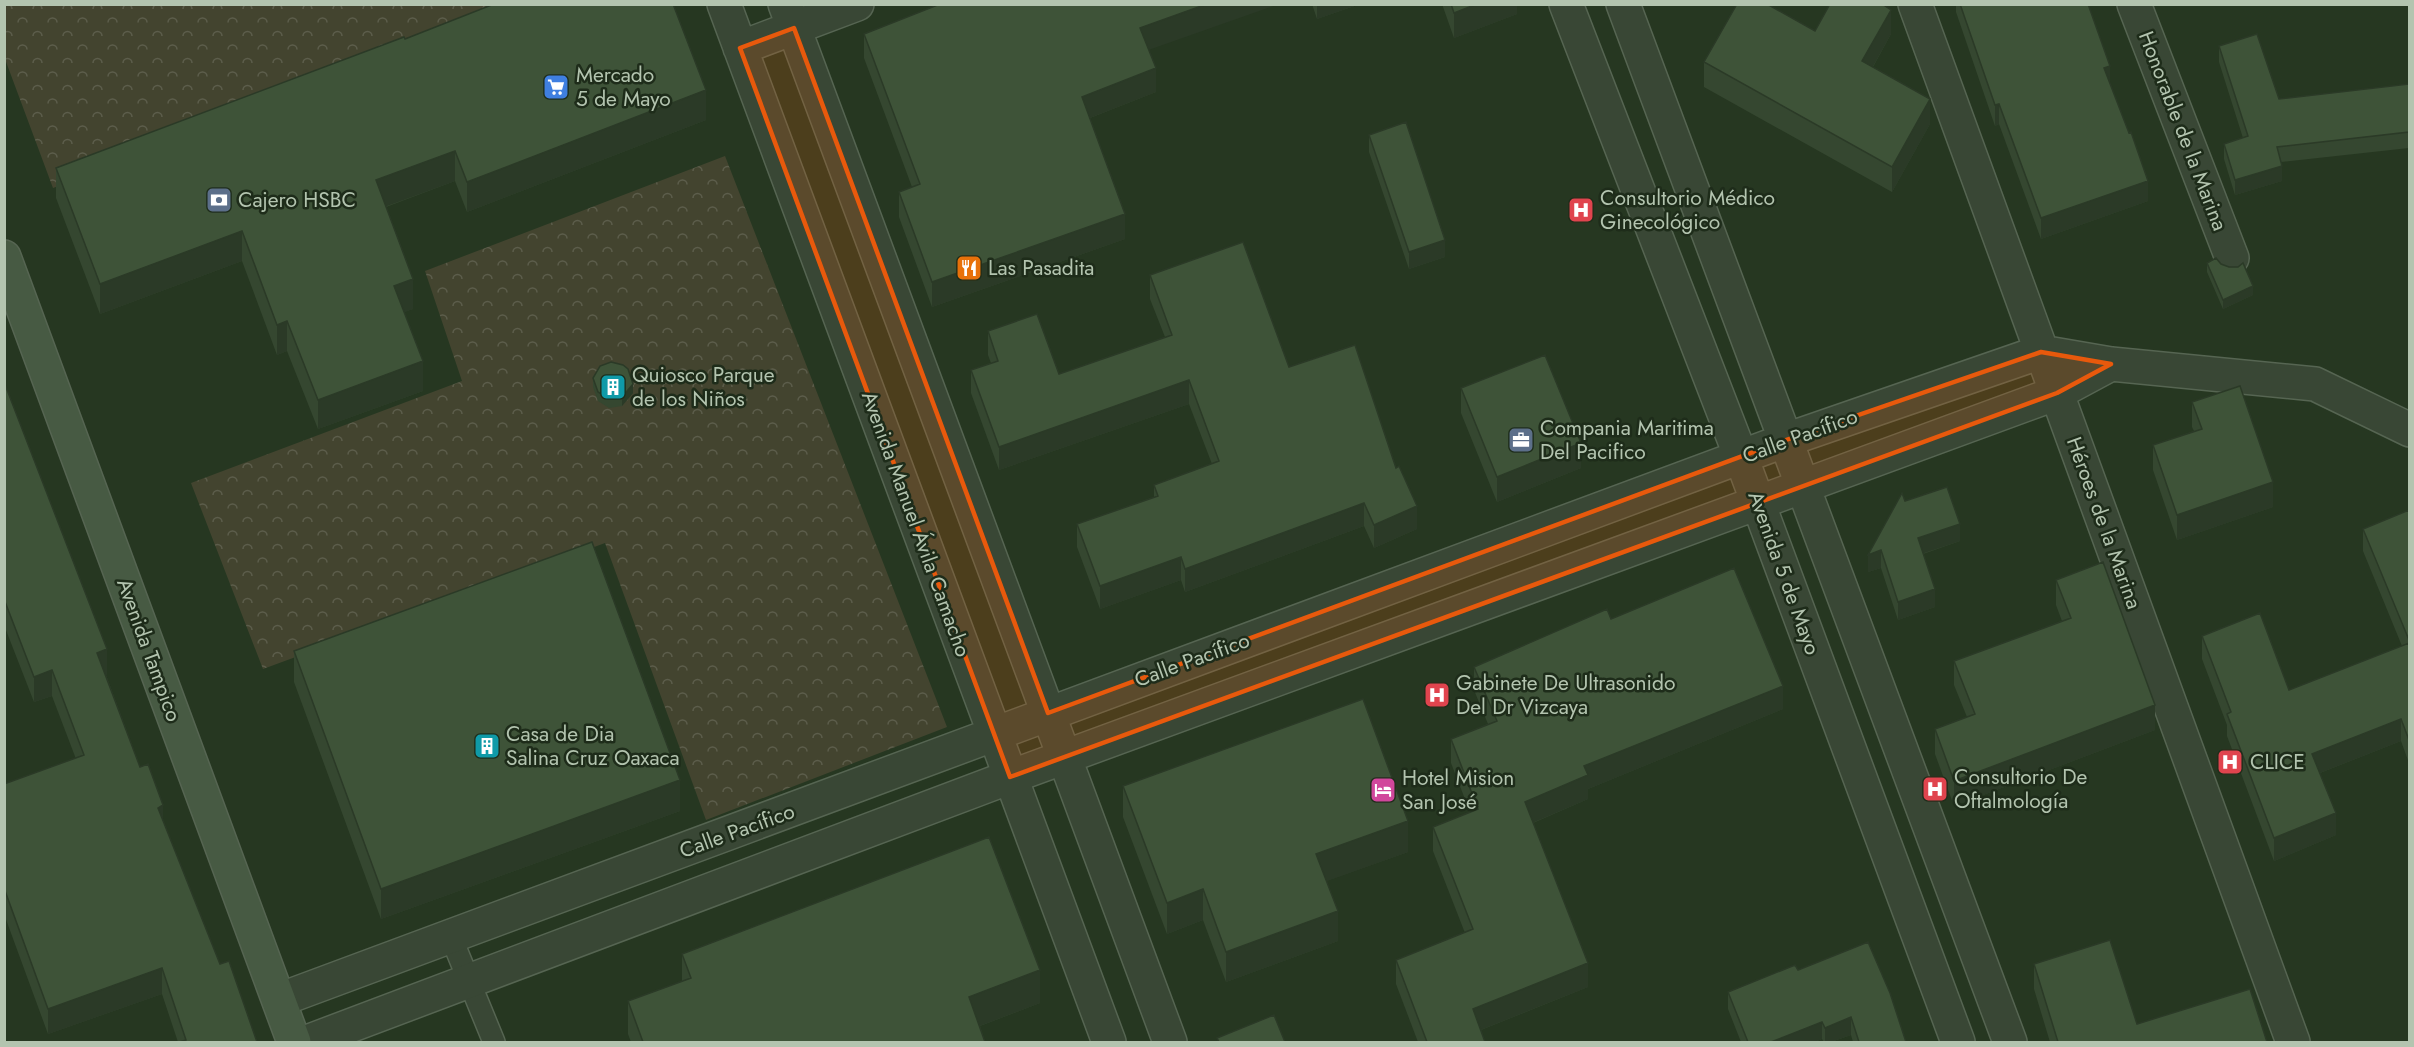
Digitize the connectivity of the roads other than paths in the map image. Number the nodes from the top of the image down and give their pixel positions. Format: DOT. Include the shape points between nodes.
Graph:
graph roads {
  1 [pos="857,4"];
  2 [pos="1566,4"];
  3 [pos="1623,4"];
  4 [pos="1915,4"];
  5 [pos="2134,4"];
  6 [pos="727,6"];
  7 [pos="789,16"];
  8 [pos="740,48"];
  9 [pos="4,257"];
  10 [pos="2232,258"];
  11 [pos="2041,352"];
  12 [pos="2111,364"];
  13 [pos="2057,393"];
  14 [pos="2409,430"];
  15 [pos="1786,440"];
  16 [pos="1741,457"];
  17 [pos="1803,485"];
  18 [pos="1758,502"];
  19 [pos="1048,713"];
  20 [pos="995,735"];
  21 [pos="1064,758"];
  22 [pos="1010,777"];
  23 [pos="452,937"];
  24 [pos="469,982"];
  25 [pos="279,1000"];
  26 [pos="294,1042"];
  27 [pos="307,1042"];
  28 [pos="494,1042"];
  29 [pos="1109,1042"];
  30 [pos="1170,1042"];
  31 [pos="1958,1042"];
  32 [pos="2010,1042"];
  33 [pos="2293,1042"];
  1 -- 7 [label="street"];
  2 -- 16 [label="street, Avenida 5 de Mayo"];
  3 -- 15 [label="street"];
  4 -- 11 [label="street, Héroes de la Marina"];
  5 -- 10 [label="street, Honorable de la Marina"];
  6 -- 8 [label="street, Avenida Manuel Ávila Camacho"];
  7 -- 8 [label="street"];
  7 -- 19 [label="street"];
  8 -- 20 [label="street, Avenida Manuel Ávila Camacho"];
  9 -- 25 [label="main road, Avenida Tampico"];
  11 -- 12 [label="street, Calle Pacífico"];
  11 -- 13 [label="street, Héroes de la Marina"];
  11 -- 15 [label="street, Calle Pacífico"];
  12 -- 13 [label="street"];
  12 -- 14 [label="street, Calle Pacífico" via="2314,384"];
  13 -- 17 [label="street"];
  13 -- 33 [label="street, Héroes de la Marina"];
  15 -- 16 [label="street, Calle Pacífico"];
  15 -- 17 [label="street"];
  16 -- 18 [label="street, Avenida 5 de Mayo"];
  16 -- 19 [label="street, Calle Pacífico"];
  17 -- 18 [label="street"];
  17 -- 32 [label="street"];
  18 -- 21 [label="street"];
  18 -- 31 [label="street, Avenida 5 de Mayo"];
  19 -- 20 [label="street, Calle Pacífico"];
  19 -- 21 [label="street"];
  20 -- 22 [label="street, Avenida Manuel Ávila Camacho"];
  20 -- 23 [label="street, Calle Pacífico"];
  21 -- 22 [label="street"];
  21 -- 30 [label="street"];
  22 -- 24 [label="street"];
  22 -- 29 [label="street, Avenida Manuel Ávila Camacho"];
  23 -- 24 [label="lane"];
  23 -- 25 [label="street, Calle Pacífico"];
  24 -- 27 [label="street"];
  24 -- 28 [label="lane"];
  25 -- 26 [label="main road, Avenida Tampico"];
}
